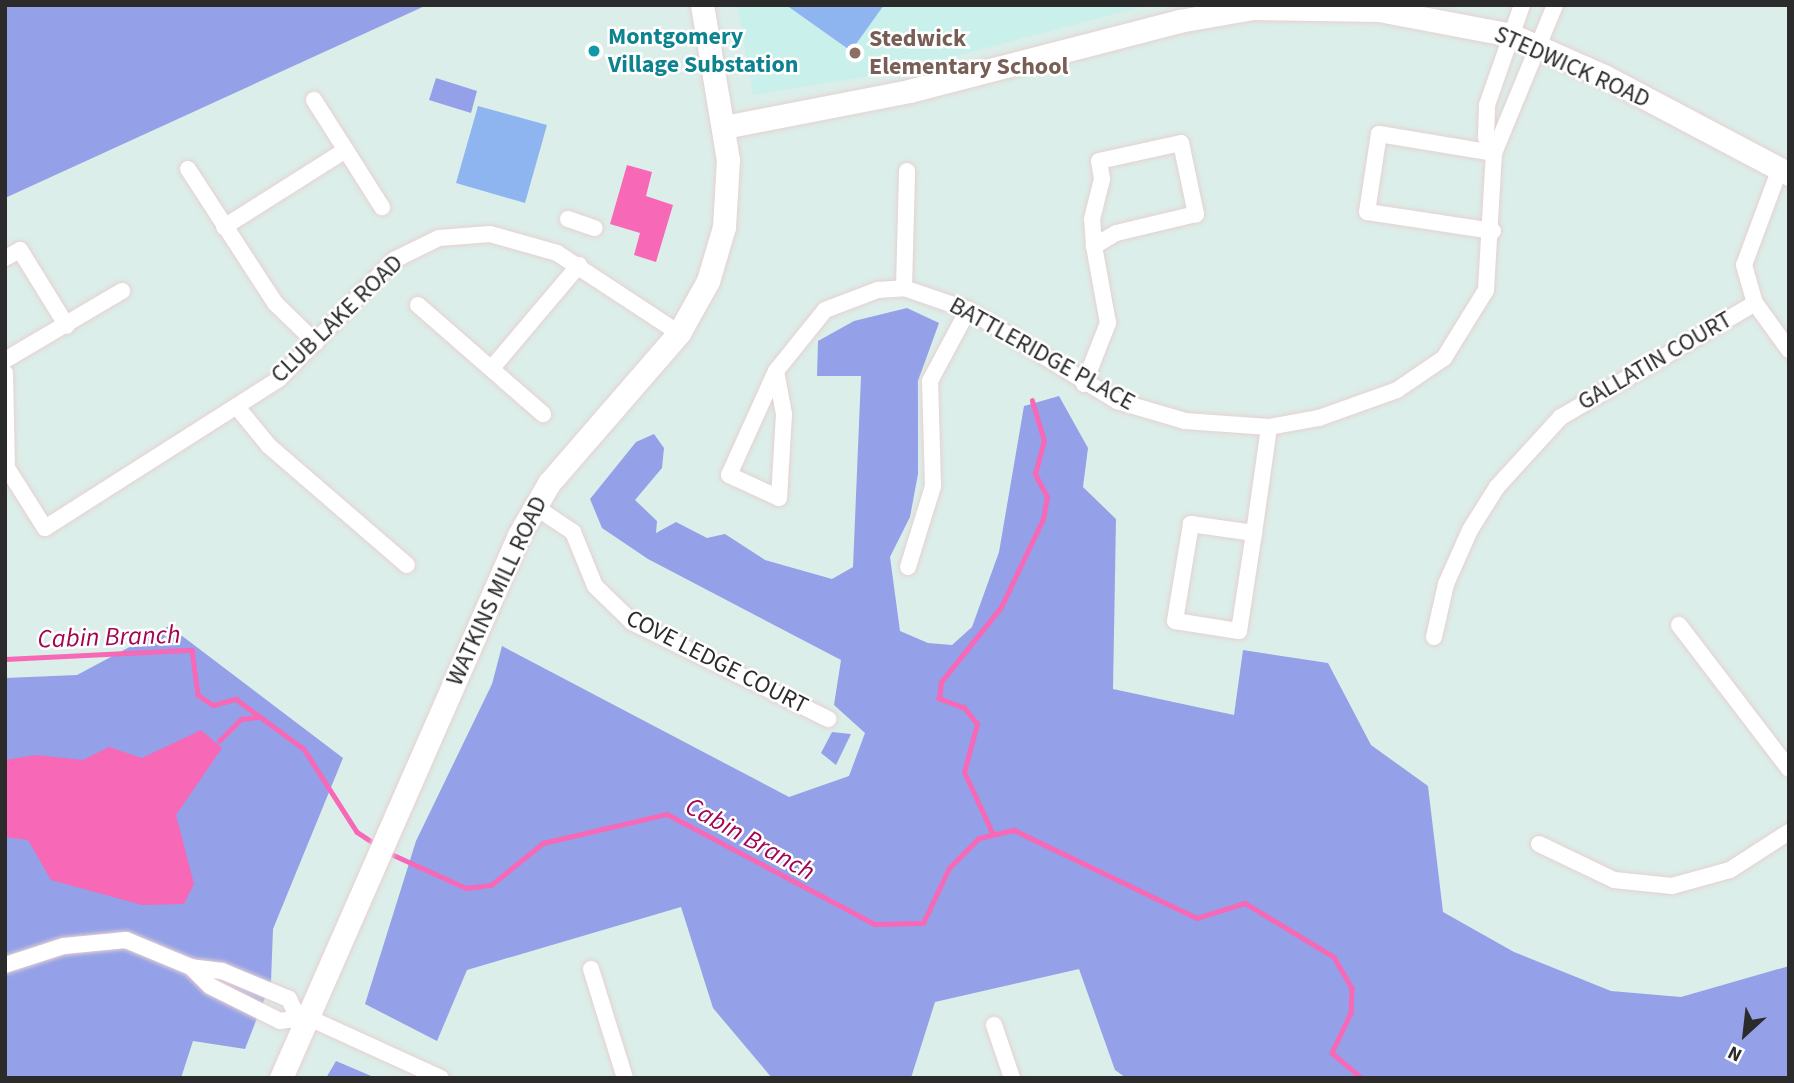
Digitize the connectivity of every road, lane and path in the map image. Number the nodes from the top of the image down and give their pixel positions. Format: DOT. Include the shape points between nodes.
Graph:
graph roads {
  1 [pos="702,5"];
  2 [pos="1522,5"];
  3 [pos="1555,5"];
  4 [pos="1511,35"];
  5 [pos="1538,46"];
  6 [pos="314,100"];
  7 [pos="724,127"];
  8 [pos="346,150"];
  9 [pos="1494,153"];
  10 [pos="188,169"];
  11 [pos="907,171"];
  12 [pos="1784,172"];
  13 [pos="382,207"];
  14 [pos="568,219"];
  15 [pos="224,226"];
  16 [pos="594,228"];
  17 [pos="1493,231"];
  18 [pos="1094,246"];
  19 [pos="5,258"];
  20 [pos="579,265"];
  21 [pos="904,288"];
  22 [pos="122,291"];
  23 [pos="1755,303"];
  24 [pos="418,306"];
  25 [pos="968,310"];
  26 [pos="67,326"];
  27 [pos="679,333"];
  28 [pos="316,343"];
  29 [pos="1789,350"];
  30 [pos="5,360"];
  31 [pos="492,368"];
  32 [pos="776,371"];
  33 [pos="5,373"];
  34 [pos="1084,384"];
  35 [pos="237,407"];
  36 [pos="543,414"];
  37 [pos="1269,427"];
  38 [pos="534,506"];
  39 [pos="1254,533"];
  40 [pos="407,565"];
  41 [pos="908,567"];
  42 [pos="1679,625"];
  43 [pos="1434,637"];
  44 [pos="828,719"];
  45 [pos="1789,769"];
  46 [pos="1789,832"];
  47 [pos="1539,844"];
  48 [pos="5,965"];
  49 [pos="191,967"];
  50 [pos="591,969"];
  51 [pos="301,1016"];
  52 [pos="994,1025"];
  53 [pos="281,1078"];
  54 [pos="441,1078"];
  55 [pos="625,1078"];
  56 [pos="1012,1078"];
  1 -- 7 [label="street, WATKINS MILL ROAD"];
  2 -- 4 [label="street, BATTLERIDGE PLACE"];
  3 -- 5 [label="street, BATTLERIDGE PLACE"];
  4 -- 5 [label="street, STEDWICK ROAD"];
  4 -- 7 [label="street, STEDWICK ROAD" via="1379,10 1254,8"];
  4 -- 9 [label="street, BATTLERIDGE PLACE" via="1487,105 1486,137"];
  5 -- 9 [label="street, BATTLERIDGE PLACE"];
  5 -- 12 [label="street, STEDWICK ROAD"];
  6 -- 8 [label="street"];
  7 -- 27 [label="street, WATKINS MILL ROAD" via="729,189 724,228 708,281"];
  8 -- 13 [label="street"];
  8 -- 15 [label="street"];
  9 -- 17 [label="street, BATTLERIDGE PLACE"];
  9 -- 17 [label="street" via="1379,134 1367,212"];
  10 -- 15 [label="street"];
  11 -- 21 [label="street"];
  12 -- 23 [label="street" via="1744,265"];
  14 -- 16 [label="street"];
  15 -- 28 [label="street" via="275,303"];
  17 -- 37 [label="street, BATTLERIDGE PLACE" via="1486,290 1444,358 1397,390 1319,418"];
  18 -- 18 [label="street" via="1099,161 1181,143 1196,214 1116,233"];
  18 -- 34 [label="street" via="1108,323"];
  19 -- 26 [label="street" via="20,250"];
  20 -- 27 [label="street, CLUB LAKE ROAD"];
  20 -- 28 [label="street, CLUB LAKE ROAD" via="507,237 472,232 439,238 394,260"];
  20 -- 31 [label="street"];
  21 -- 25 [label="street, BATTLERIDGE PLACE"];
  21 -- 32 [label="street, BATTLERIDGE PLACE" via="852,297 825,310"];
  22 -- 26 [label="street"];
  23 -- 29 [label="street"];
  23 -- 43 [label="street, GALLATIN COURT" via="1561,417 1497,487 1470,530 1446,584"];
  24 -- 31 [label="street"];
  25 -- 34 [label="street, BATTLERIDGE PLACE"];
  25 -- 41 [label="street" via="930,381 933,486"];
  26 -- 30 [label="street"];
  27 -- 38 [label="street, WATKINS MILL ROAD"];
  28 -- 35 [label="street, CLUB LAKE ROAD" via="279,380"];
  31 -- 36 [label="street"];
  32 -- 32 [label="street, BATTLERIDGE PLACE" via="729,475 779,498 784,414"];
  33 -- 35 [label="street, CLUB LAKE ROAD" via="7,468 45,528"];
  34 -- 37 [label="street, BATTLERIDGE PLACE" via="1151,413"];
  35 -- 40 [label="street" via="270,446"];
  37 -- 39 [label="street"];
  38 -- 44 [label="street, COVE LEDGE COURT" via="573,532 595,586 623,615"];
  38 -- 51 [label="street, WATKINS MILL ROAD" via="366,883"];
  39 -- 39 [label="street" via="1239,631 1175,621 1191,524"];
  42 -- 45 [label="street"];
  46 -- 47 [label="street" via="1730,870 1672,886 1615,880"];
  48 -- 49 [label="street" via="64,946 126,940"];
  49 -- 51 [label="street" via="222,971 289,999"];
  49 -- 51 [label="street" via="210,986 280,1021"];
  50 -- 55 [label="street"];
  51 -- 53 [label="street, WATKINS MILL ROAD"];
  51 -- 54 [label="street"];
  52 -- 56 [label="street"];
}
